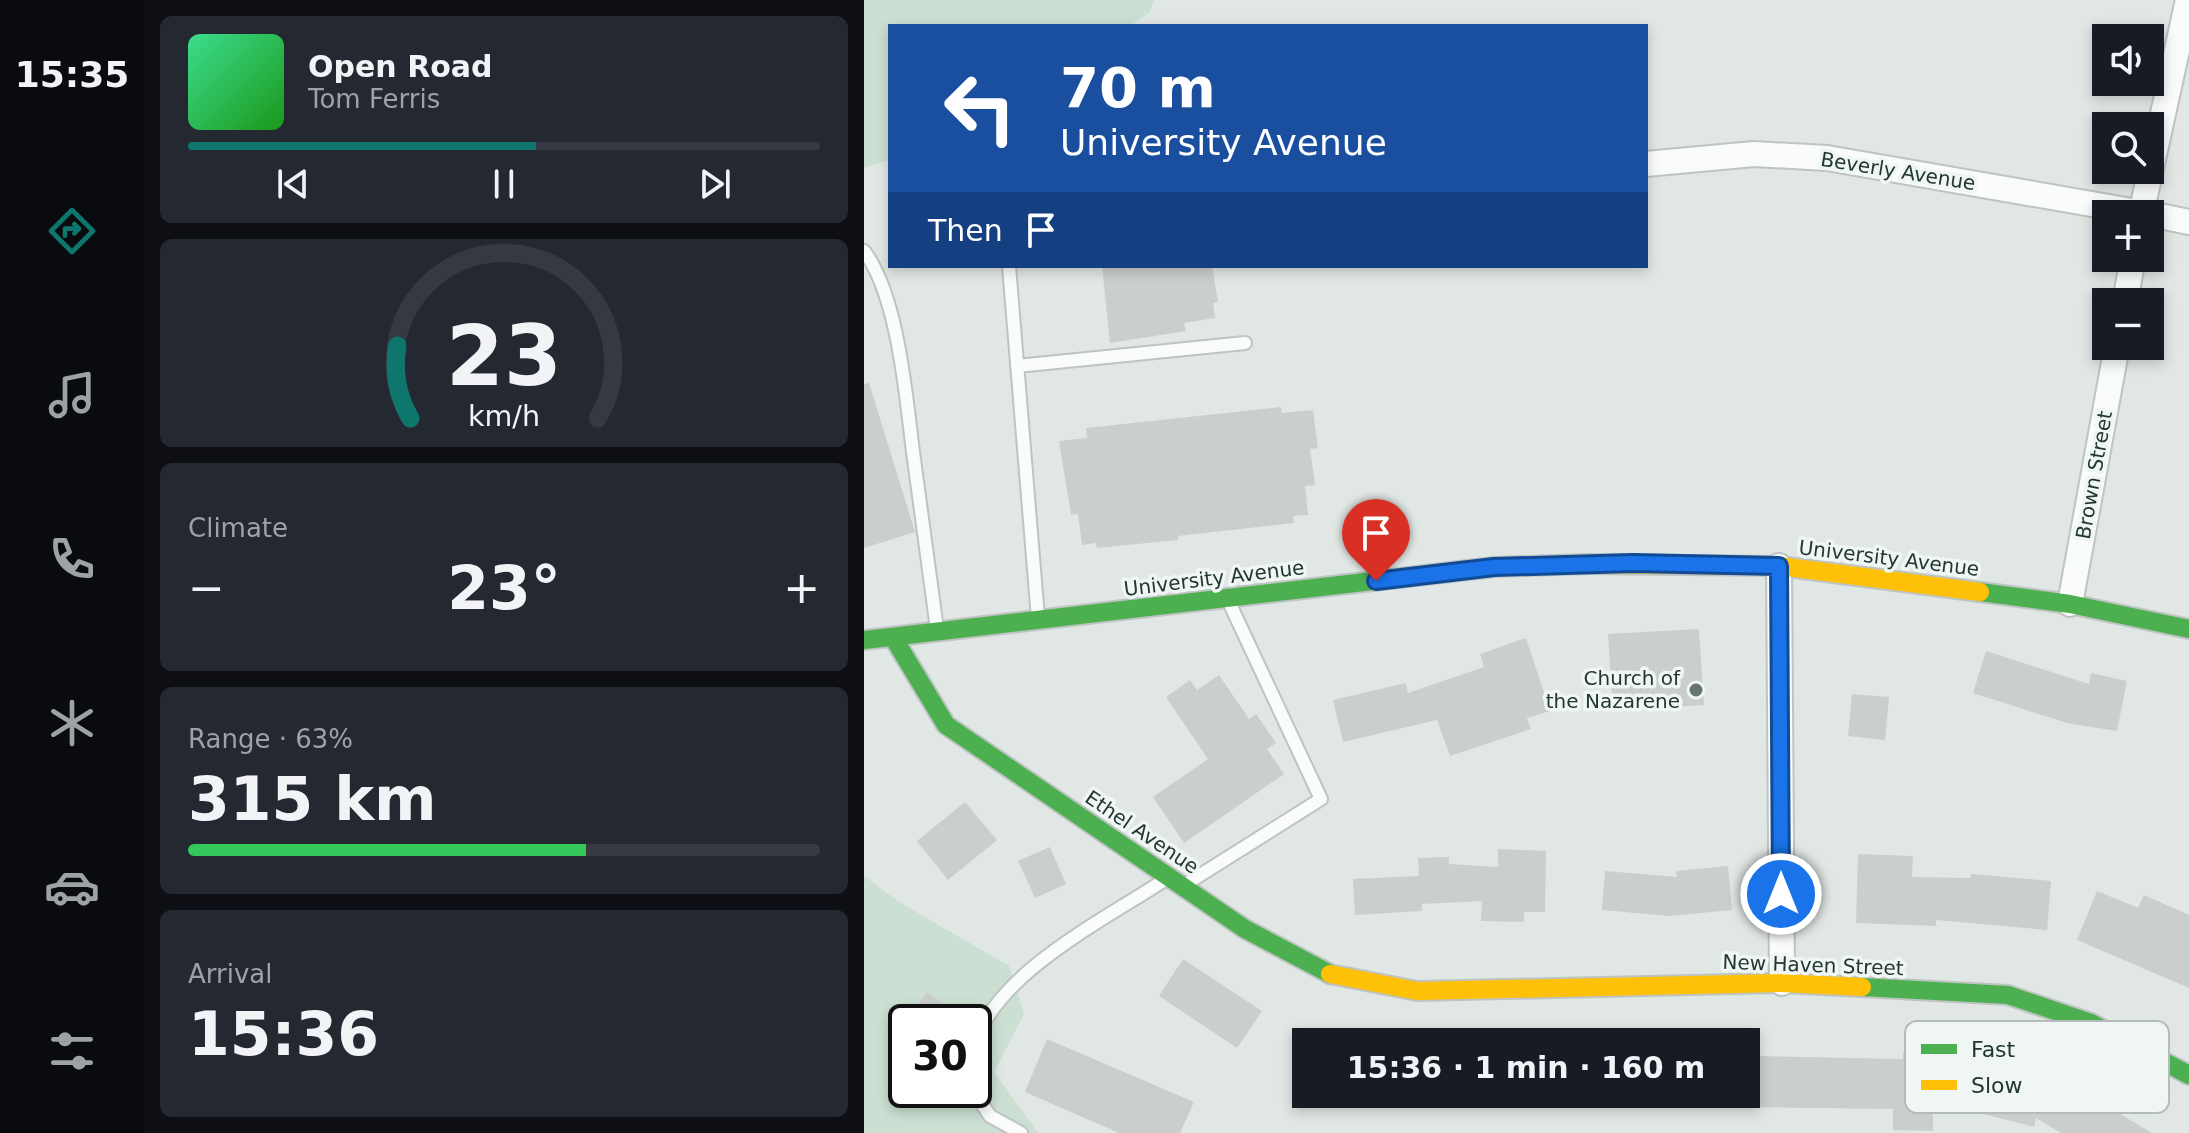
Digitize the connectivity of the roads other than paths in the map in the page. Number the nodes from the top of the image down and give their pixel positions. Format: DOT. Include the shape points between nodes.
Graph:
graph roads {
  1 [pos="2188,0"];
  2 [pos="1648,164"];
  3 [pos="2148,200"];
  4 [pos="2092,205"];
  5 [pos="2164,217"];
  6 [pos="2189,222"];
  7 [pos="864,251"];
  8 [pos="1009,268"];
  9 [pos="1245,343"];
  10 [pos="2114,360"];
  11 [pos="1017,366"];
  12 [pos="1779,566"];
  13 [pos="1228,599"];
  14 [pos="2070,604"];
  15 [pos="1038,620"];
  16 [pos="2189,629"];
  17 [pos="938,632"];
  18 [pos="893,637"];
  19 [pos="864,640"];
  20 [pos="1176,882"];
  21 [pos="1782,983"];
  22 [pos="1417,991"];
  23 [pos="992,1010"];
  24 [pos="2085,1021"];
  25 [pos="2169,1064"];
  26 [pos="2189,1075"];
  27 [pos="985,1108"];
  28 [pos="1021,1133"];
  1 -- 3 [label="street"];
  2 -- 4 [label="street, Beverly Avenue" via="1754,154 1827,158"];
  5 -- 6 [label="street, Beverly Avenue"];
  7 -- 17 [label="lane" via="884,290 904,385"];
  8 -- 11 [label="lane"];
  9 -- 11 [label="lane"];
  10 -- 14 [label="street, Brown Street"];
  11 -- 15 [label="lane"];
  12 -- 13 [label="street, University Avenue" via="1494,567"];
  12 -- 14 [label="street, University Avenue"];
  12 -- 21 [label="street"];
  13 -- 15 [label="street, University Avenue"];
  13 -- 20 [label="lane" via="1321,799"];
  14 -- 16 [label="street, University Avenue"];
  15 -- 17 [label="street, University Avenue"];
  17 -- 18 [label="street, University Avenue"];
  18 -- 19 [label="street, University Avenue"];
  18 -- 20 [label="street, Ethel Avenue" via="946,725"];
  20 -- 22 [label="street, Ethel Avenue" via="1321,972"];
  20 -- 23 [label="lane" via="1009,988"];
  21 -- 22 [label="street, New Haven Street"];
  21 -- 24 [label="street, New Haven Street" via="2008,995"];
  25 -- 26 [label="street, New Haven Street"];
  27 -- 28 [label="lane"];
}
